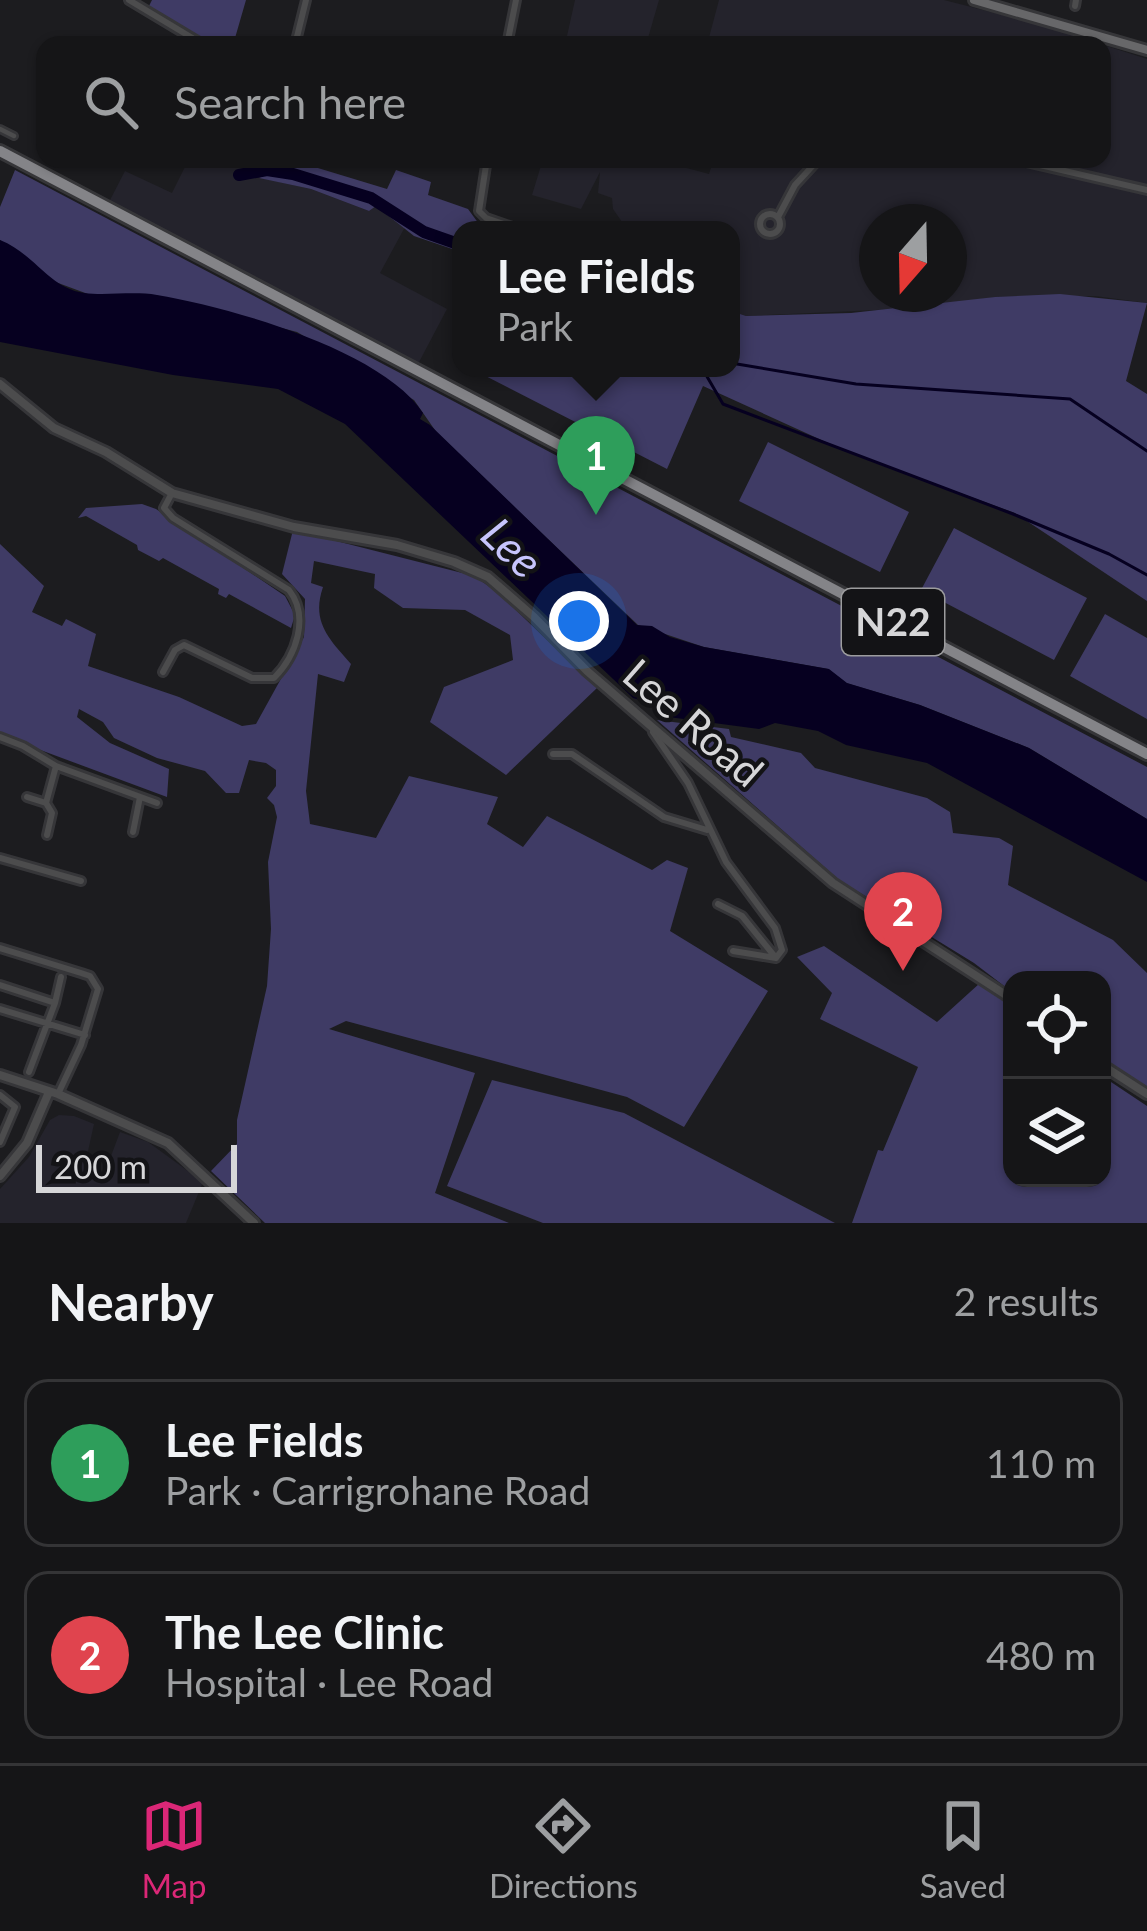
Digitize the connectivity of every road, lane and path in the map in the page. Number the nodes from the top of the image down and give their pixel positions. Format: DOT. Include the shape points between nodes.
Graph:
graph roads {
  1 [pos="129,0"];
  2 [pos="306,0"];
  3 [pos="516,0"];
  4 [pos="974,0"];
  5 [pos="189,36"];
  6 [pos="297,36"];
  7 [pos="509,36"];
  8 [pos="1099,36"];
  9 [pos="1111,40"];
  10 [pos="1147,50"];
  11 [pos="0,129"];
  12 [pos="14,136"];
  13 [pos="0,151"];
  14 [pos="485,168"];
  15 [pos="810,168"];
  16 [pos="1053,168"];
  17 [pos="1147,190"];
  18 [pos="778,217"];
  19 [pos="496,221"];
  20 [pos="0,384"];
  21 [pos="175,494"];
  22 [pos="163,672"];
  23 [pos="648,724"];
  24 [pos="0,737"];
  25 [pos="553,754"];
  26 [pos="1147,754"];
  27 [pos="56,766"];
  28 [pos="140,796"];
  29 [pos="27,797"];
  30 [pos="46,803"];
  31 [pos="157,803"];
  32 [pos="707,830"];
  33 [pos="133,832"];
  34 [pos="47,835"];
  35 [pos="0,858"];
  36 [pos="82,881"];
  37 [pos="718,904"];
  38 [pos="0,948"];
  39 [pos="733,951"];
  40 [pos="776,958"];
  41 [pos="61,977"];
  42 [pos="0,985"];
  43 [pos="1003,993"];
  44 [pos="55,1003"];
  45 [pos="0,1009"];
  46 [pos="49,1023"];
  47 [pos="85,1035"];
  48 [pos="1111,1071"];
  49 [pos="29,1072"];
  50 [pos="0,1076"];
  51 [pos="53,1093"];
  52 [pos="1147,1094"];
  53 [pos="0,1095"];
  54 [pos="0,1142"];
  55 [pos="0,1160"];
  56 [pos="9,1167"];
  57 [pos="0,1176"];
  58 [pos="254,1223"];
  1 -- 5 [label="street"];
  2 -- 6 [label="street"];
  3 -- 7 [label="street"];
  4 -- 8 [label="main road"];
  9 -- 10 [label="main road"];
  11 -- 12 [label="street"];
  13 -- 26 [label="highway, N22"];
  14 -- 19 [label="street" via="482,216"];
  15 -- 18 [label="street"];
  16 -- 17 [label="street"];
  20 -- 21 [label="street, Lee Road" via="54,428"];
  21 -- 22 [label="street" via="166,511 289,590 300,608 284,666 269,679 184,645"];
  21 -- 23 [label="street, Lee Road" via="397,545 488,577"];
  23 -- 32 [label="street" via="688,783"];
  23 -- 43 [label="street, Lee Road" via="833,883"];
  24 -- 27 [label="street"];
  25 -- 32 [label="street" via="572,754 664,818"];
  27 -- 28 [label="street"];
  27 -- 30 [label="street"];
  28 -- 31 [label="street"];
  28 -- 33 [label="street"];
  29 -- 30 [label="street"];
  30 -- 34 [label="street"];
  32 -- 40 [label="street" via="776,928"];
  35 -- 36 [label="street"];
  37 -- 40 [label="street" via="742,916"];
  38 -- 47 [label="street" via="89,976 98,989"];
  39 -- 40 [label="street"];
  41 -- 44 [label="street"];
  42 -- 44 [label="street"];
  44 -- 46 [label="street"];
  45 -- 46 [label="street"];
  46 -- 47 [label="street"];
  46 -- 49 [label="street"];
  47 -- 51 [label="street"];
  48 -- 52 [label="street"];
  50 -- 51 [label="street"];
  51 -- 56 [label="street"];
  51 -- 58 [label="street" via="174,1147"];
  53 -- 54 [label="street" via="15,1107"];
  55 -- 56 [label="street"];
  56 -- 57 [label="street"];
}
